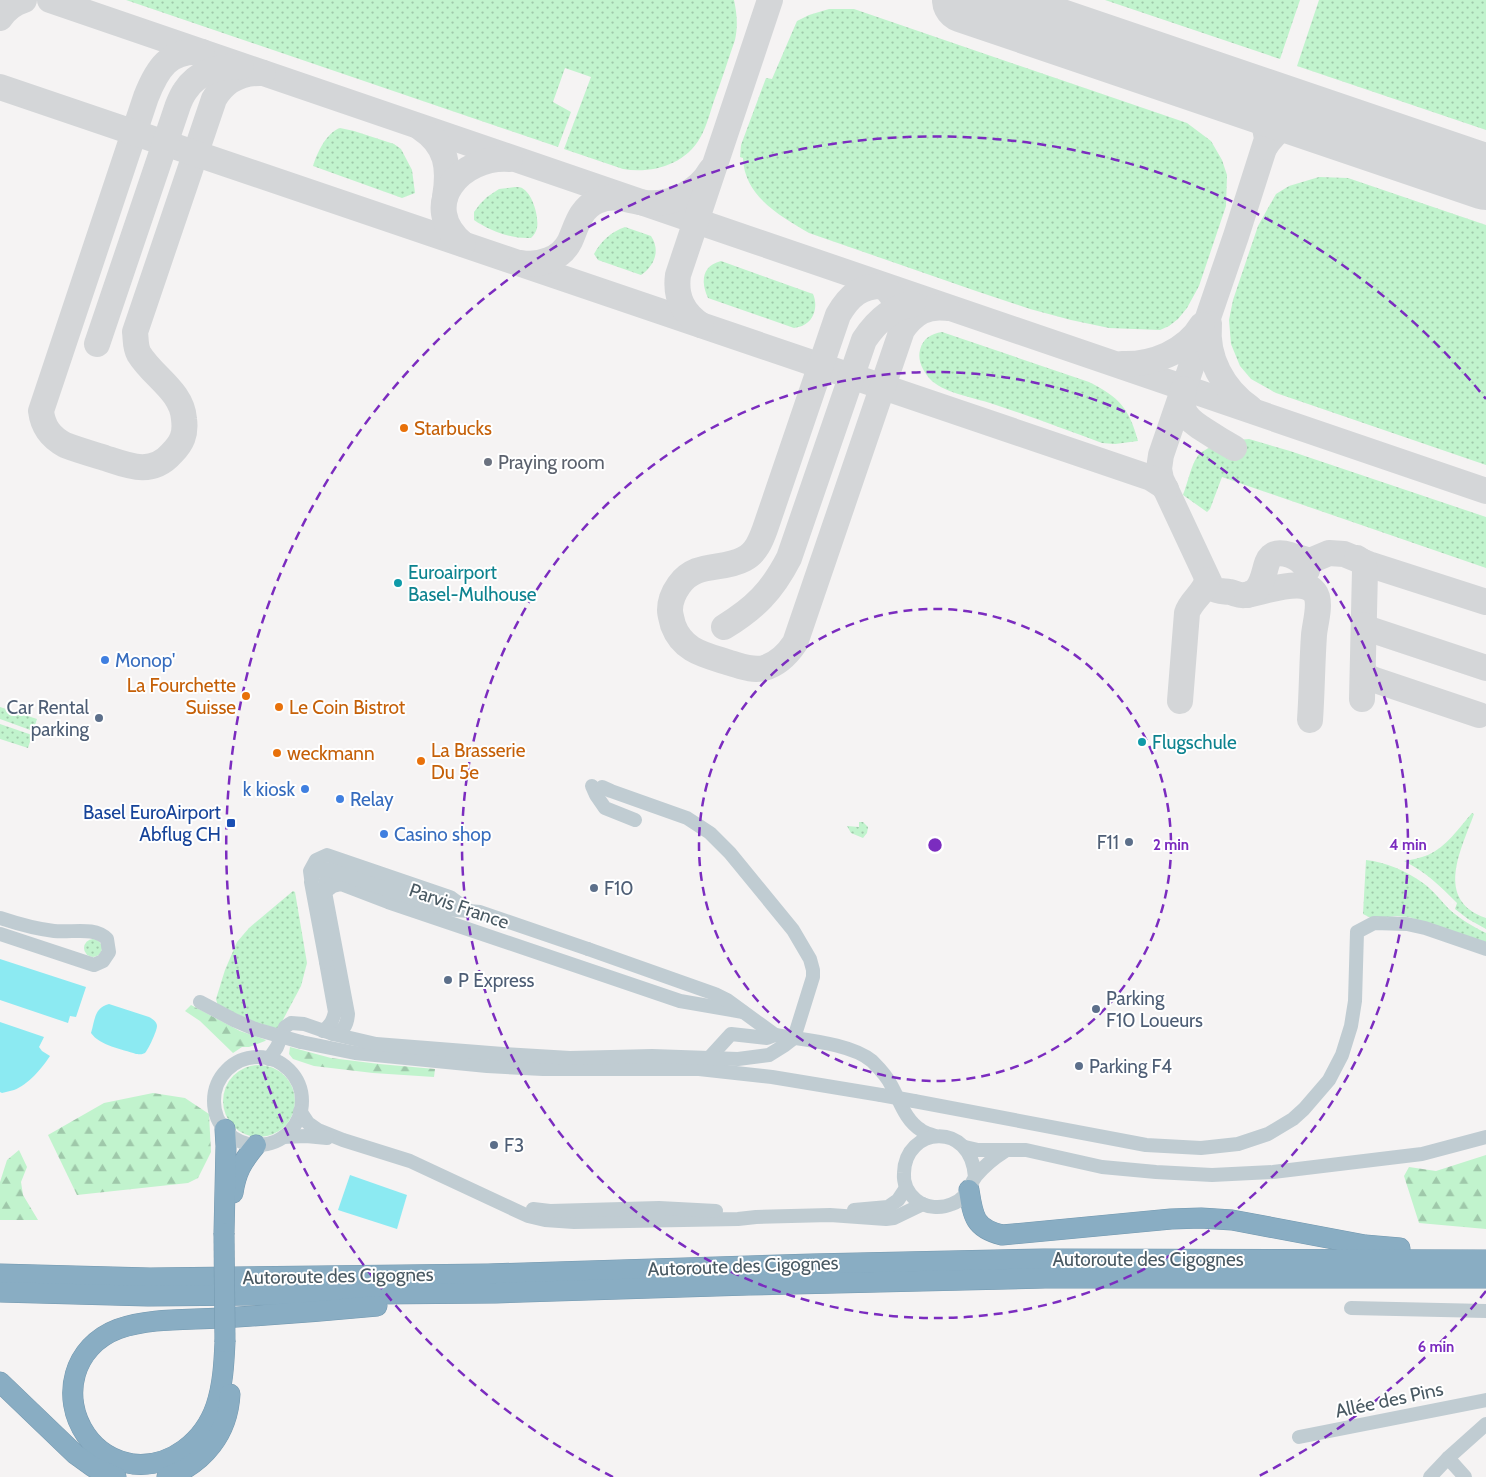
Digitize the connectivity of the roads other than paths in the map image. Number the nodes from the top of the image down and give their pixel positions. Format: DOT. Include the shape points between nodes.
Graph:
graph roads {
  1 [pos="635,820"];
  2 [pos="330,874"];
  3 [pos="325,892"];
  4 [pos="0,918"];
  5 [pos="0,934"];
  6 [pos="1486,949"];
  7 [pos="582,952"];
  8 [pos="582,968"];
  9 [pos="200,1002"];
  10 [pos="743,1012"];
  11 [pos="328,1033"];
  12 [pos="775,1035"];
  13 [pos="794,1038"];
  14 [pos="710,1057"];
  15 [pos="269,1059"];
  16 [pos="300,1112"];
  17 [pos="225,1129"];
  18 [pos="935,1136"];
  19 [pos="283,1137"];
  20 [pos="1486,1137"];
  21 [pos="343,1140"];
  22 [pos="256,1145"];
  23 [pos="965,1147"];
  24 [pos="1004,1151"];
  25 [pos="972,1184"];
  26 [pos="906,1188"];
  27 [pos="495,1200"];
  28 [pos="923,1204"];
  29 [pos="623,1208"];
  30 [pos="830,1215"];
  31 [pos="756,1217"];
  32 [pos="604,1222"];
  33 [pos="227,1233"];
  34 [pos="1463,1259"];
  35 [pos="1486,1260"];
  36 [pos="0,1274"];
  37 [pos="1486,1278"];
  38 [pos="0,1292"];
  39 [pos="496,1293"];
  40 [pos="1351,1308"];
  41 [pos="1486,1311"];
  42 [pos="228,1342"];
  43 [pos="0,1382"];
  44 [pos="1486,1400"];
  45 [pos="1486,1424"];
  46 [pos="1299,1438"];
  47 [pos="1448,1458"];
  48 [pos="116,1477"];
  49 [pos="168,1477"];
  50 [pos="1430,1477"];
  51 [pos="1464,1477"];
  1 -- 13 [label="street" via="606,808 596,795 597,787 687,818 710,833 793,930 813,970 812,984"];
  2 -- 3 [label="street"];
  3 -- 8 [label="street, Parvis France" via="341,884"];
  3 -- 11 [label="street" via="348,1014 343,1030"];
  4 -- 5 [label="street" via="54,931 98,932 107,939 110,952 103,961 94,965"];
  6 -- 9 [label="street, bridge" via="1407,924 1374,923 1357,932 1351,1026 1329,1080 1293,1119 1268,1134 1238,1144 1202,1148 1146,1145 772,1077 699,1069 487,1066 355,1053 255,1029"];
  7 -- 8 [label="street"];
  7 -- 10 [label="street" via="715,994"];
  7 -- 11 [label="street, bridge" via="480,912 445,909 327,869 315,872 311,882 335,1012"];
  8 -- 10 [label="street, Parvis France" via="680,1000"];
  10 -- 12 [label="street"];
  11 -- 14 [label="street" via="376,1044 503,1054 570,1058"];
  11 -- 15 [label="street" via="291,1023 285,1027"];
  12 -- 13 [label="street"];
  12 -- 14 [label="street" via="767,1038 730,1034"];
  13 -- 14 [label="street" via="769,1055 738,1059"];
  13 -- 18 [label="street" via="831,1044 870,1060 891,1084 903,1110 914,1124"];
  15 -- 16 [label="street" via="278,1062 296,1080 300,1088"];
  15 -- 17 [label="street" via="241,1060 221,1077 214,1100 215,1112"];
  16 -- 19 [label="street"];
  16 -- 21 [label="street" via="314,1128"];
  17 -- 22 [label="street" via="238,1140"];
  17 -- 33 [label="highway"];
  18 -- 23 [label="street" via="946,1136"];
  18 -- 26 [label="street" via="915,1146 907,1156"];
  19 -- 21 [label="street"];
  19 -- 22 [label="street"];
  20 -- 24 [label="street" via="1422,1154 1274,1172 1221,1174 1129,1170 1026,1150"];
  21 -- 27 [label="street" via="410,1161"];
  22 -- 33 [label="highway" via="237,1172"];
  23 -- 24 [label="street"];
  23 -- 25 [label="street" via="974,1168"];
  24 -- 25 [label="street" via="983,1167"];
  25 -- 28 [label="street" via="954,1204 933,1207"];
  25 -- 34 [label="highway" via="972,1210 979,1224 1002,1235 1201,1218 1232,1220 1365,1245"];
  26 -- 28 [label="street"];
  26 -- 30 [label="street" via="888,1207"];
  27 -- 29 [label="street" via="550,1211"];
  27 -- 32 [label="street" via="528,1216 545,1220"];
  28 -- 30 [label="street" via="886,1219"];
  29 -- 31 [label="street" via="719,1211"];
  29 -- 32 [label="street"];
  30 -- 31 [label="street"];
  31 -- 32 [label="street"];
  33 -- 42 [label="highway, bridge"];
  34 -- 35 [label="highway, Autoroute des Cigognes"];
  34 -- 36 [label="highway, Autoroute des Cigognes" via="1035,1260 488,1274 150,1278"];
  37 -- 39 [label="highway, Autoroute des Cigognes" via="1045,1278"];
  38 -- 39 [label="highway, Autoroute des Cigognes" via="148,1296"];
  39 -- 42 [label="highway" via="293,1314 151,1322 118,1329 89,1348 78,1368 72,1396 80,1426 99,1450 126,1463 146,1465 174,1457 194,1442 216,1407"];
  40 -- 41 [label="street"];
  42 -- 49 [label="highway" via="230,1400 220,1433 195,1463"];
  43 -- 48 [label="highway" via="83,1461"];
  44 -- 46 [label="street, Allée des Pins"];
  45 -- 47 [label="street"];
  47 -- 50 [label="street"];
  47 -- 51 [label="street"];
}
